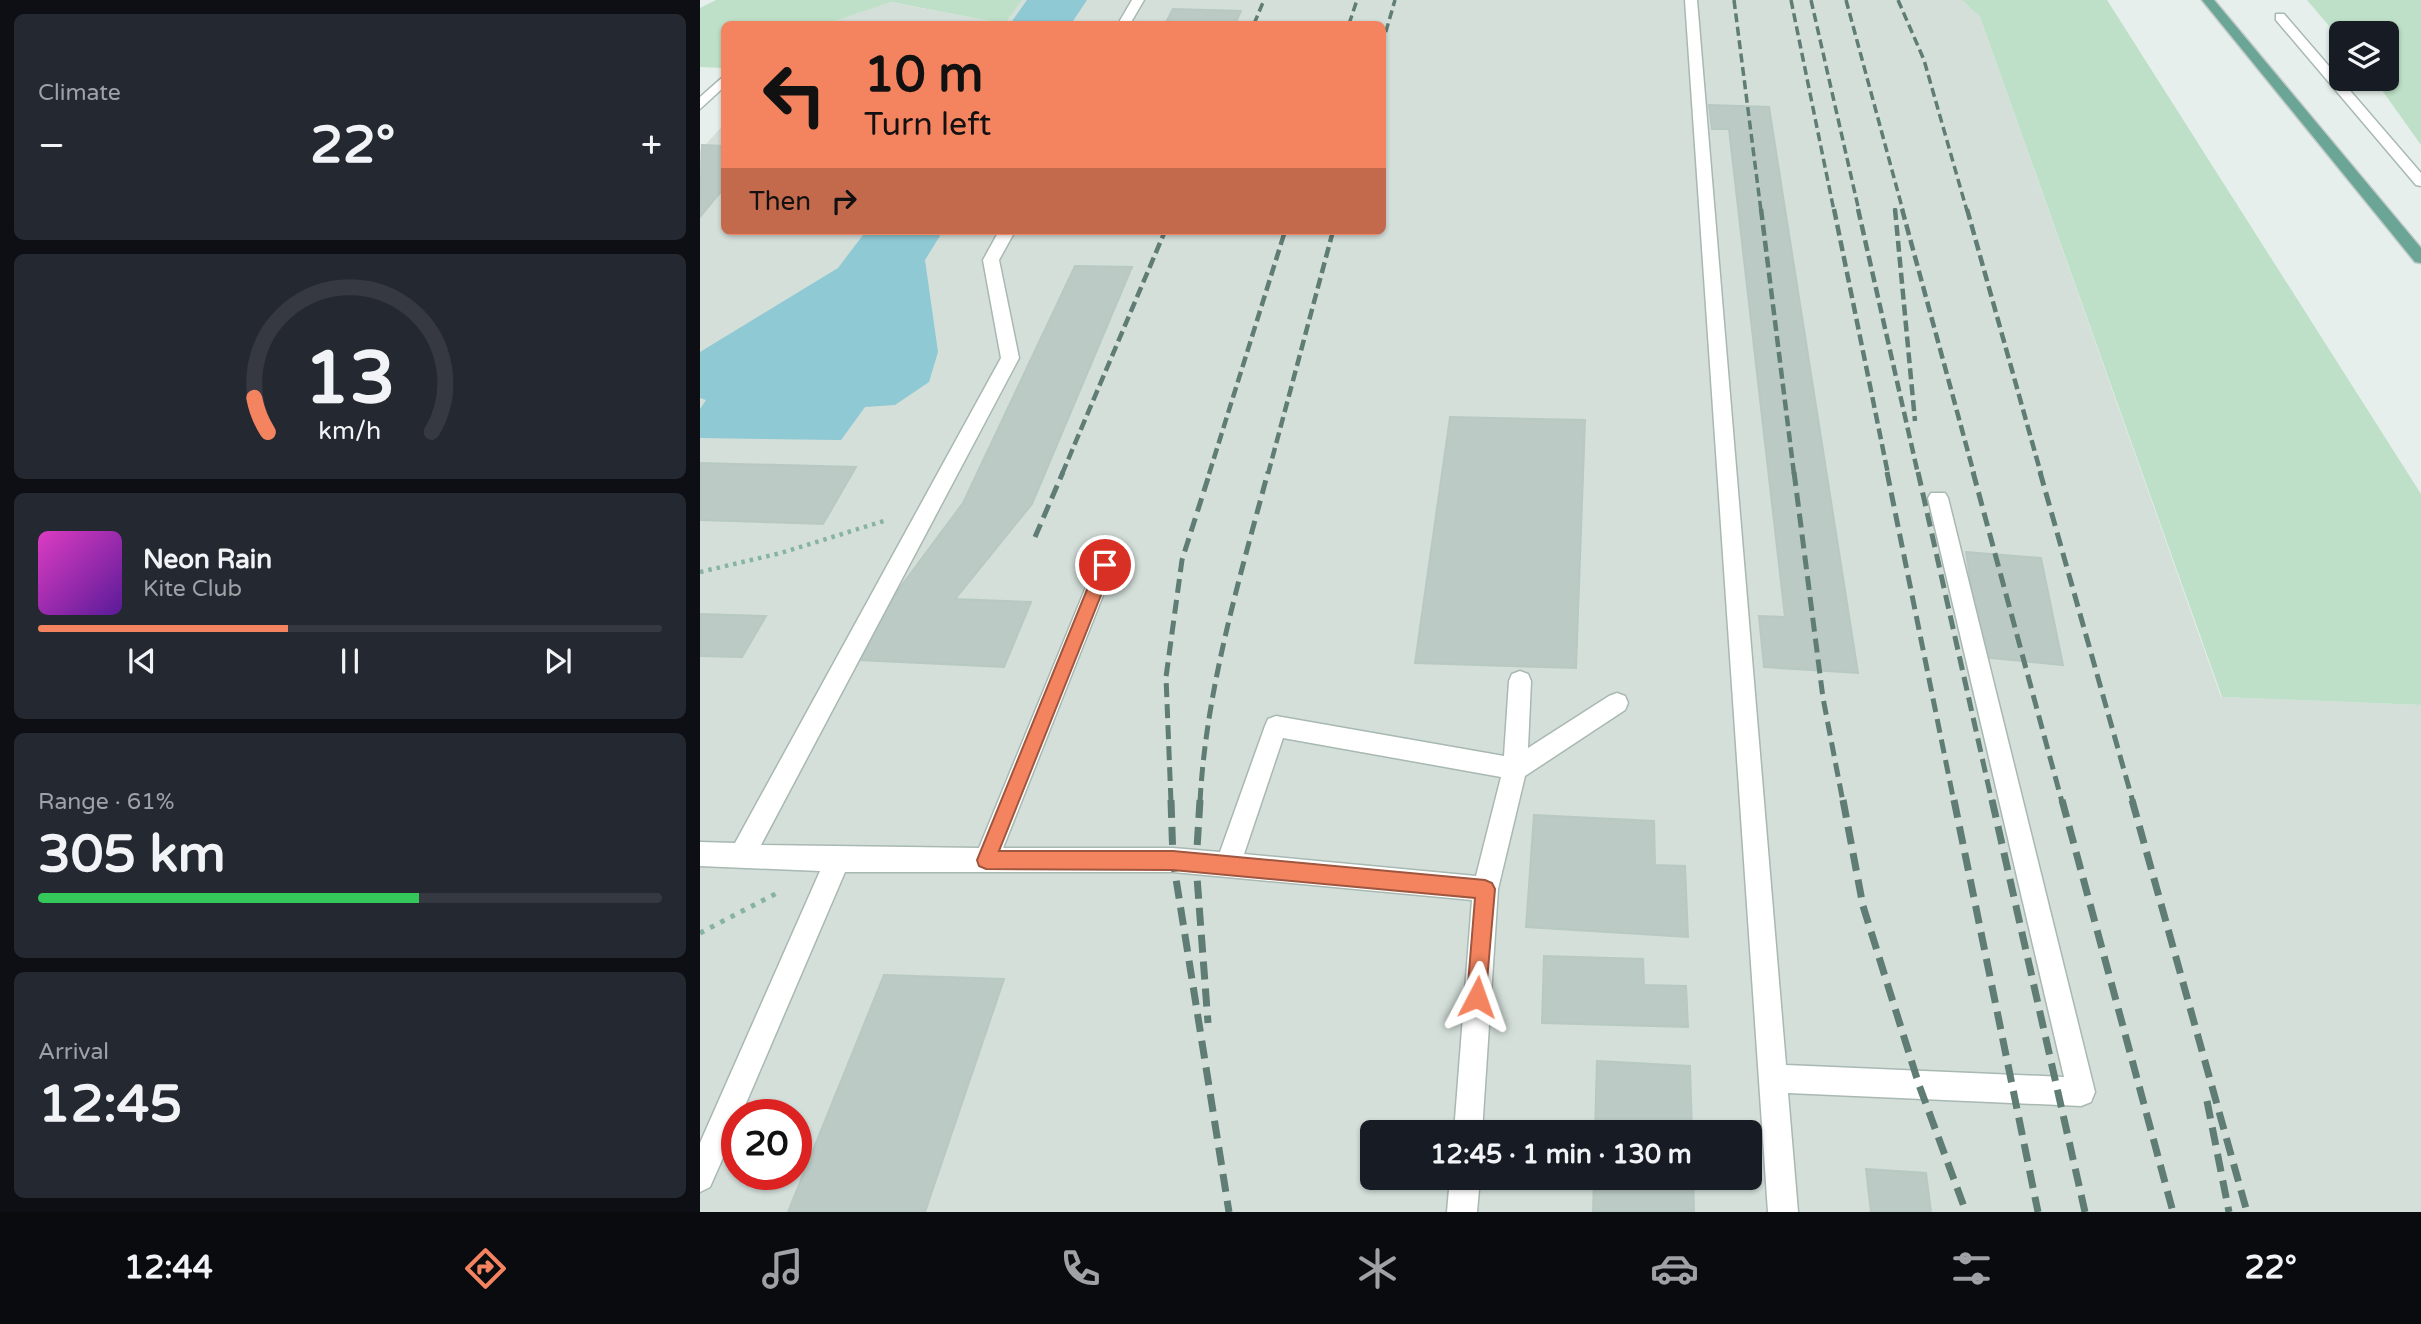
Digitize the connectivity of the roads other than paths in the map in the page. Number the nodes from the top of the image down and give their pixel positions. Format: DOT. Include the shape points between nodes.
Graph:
graph roads {
  1 [pos="1138,0"];
  2 [pos="1691,0"];
  3 [pos="2208,0"];
  4 [pos="2280,17"];
  5 [pos="1126,21"];
  6 [pos="721,83"];
  7 [pos="700,105"];
  8 [pos="2421,182"];
  9 [pos="1005,235"];
  10 [pos="2421,258"];
  11 [pos="1938,498"];
  12 [pos="1105,565"];
  13 [pos="1520,681"];
  14 [pos="1617,702"];
  15 [pos="1515,769"];
  16 [pos="700,853"];
  17 [pos="742,855"];
  18 [pos="838,860"];
  19 [pos="986,860"];
  20 [pos="1227,867"];
  21 [pos="1485,889"];
  22 [pos="1773,1078"];
  23 [pos="1469,1120"];
  24 [pos="700,1177"];
  25 [pos="1464,1190"];
  26 [pos="1462,1212"];
  27 [pos="1783,1212"];
  1 -- 5 [label="lane"];
  2 -- 22 [label="lane"];
  3 -- 10 [label="main road"];
  4 -- 8 [label="lane"];
  6 -- 7 [label="lane"];
  9 -- 17 [label="lane" via="991,260 1010,358"];
  11 -- 22 [label="lane" via="2081,1092"];
  12 -- 19 [label="lane"];
  13 -- 15 [label="lane"];
  14 -- 15 [label="lane"];
  15 -- 20 [label="lane" via="1276,726"];
  15 -- 21 [label="lane"];
  16 -- 17 [label="lane"];
  17 -- 18 [label="lane"];
  18 -- 19 [label="lane"];
  18 -- 24 [label="lane"];
  19 -- 20 [label="lane" via="1173,860"];
  20 -- 21 [label="lane"];
  21 -- 23 [label="lane"];
  22 -- 27 [label="lane"];
  25 -- 26 [label="lane"];
}
